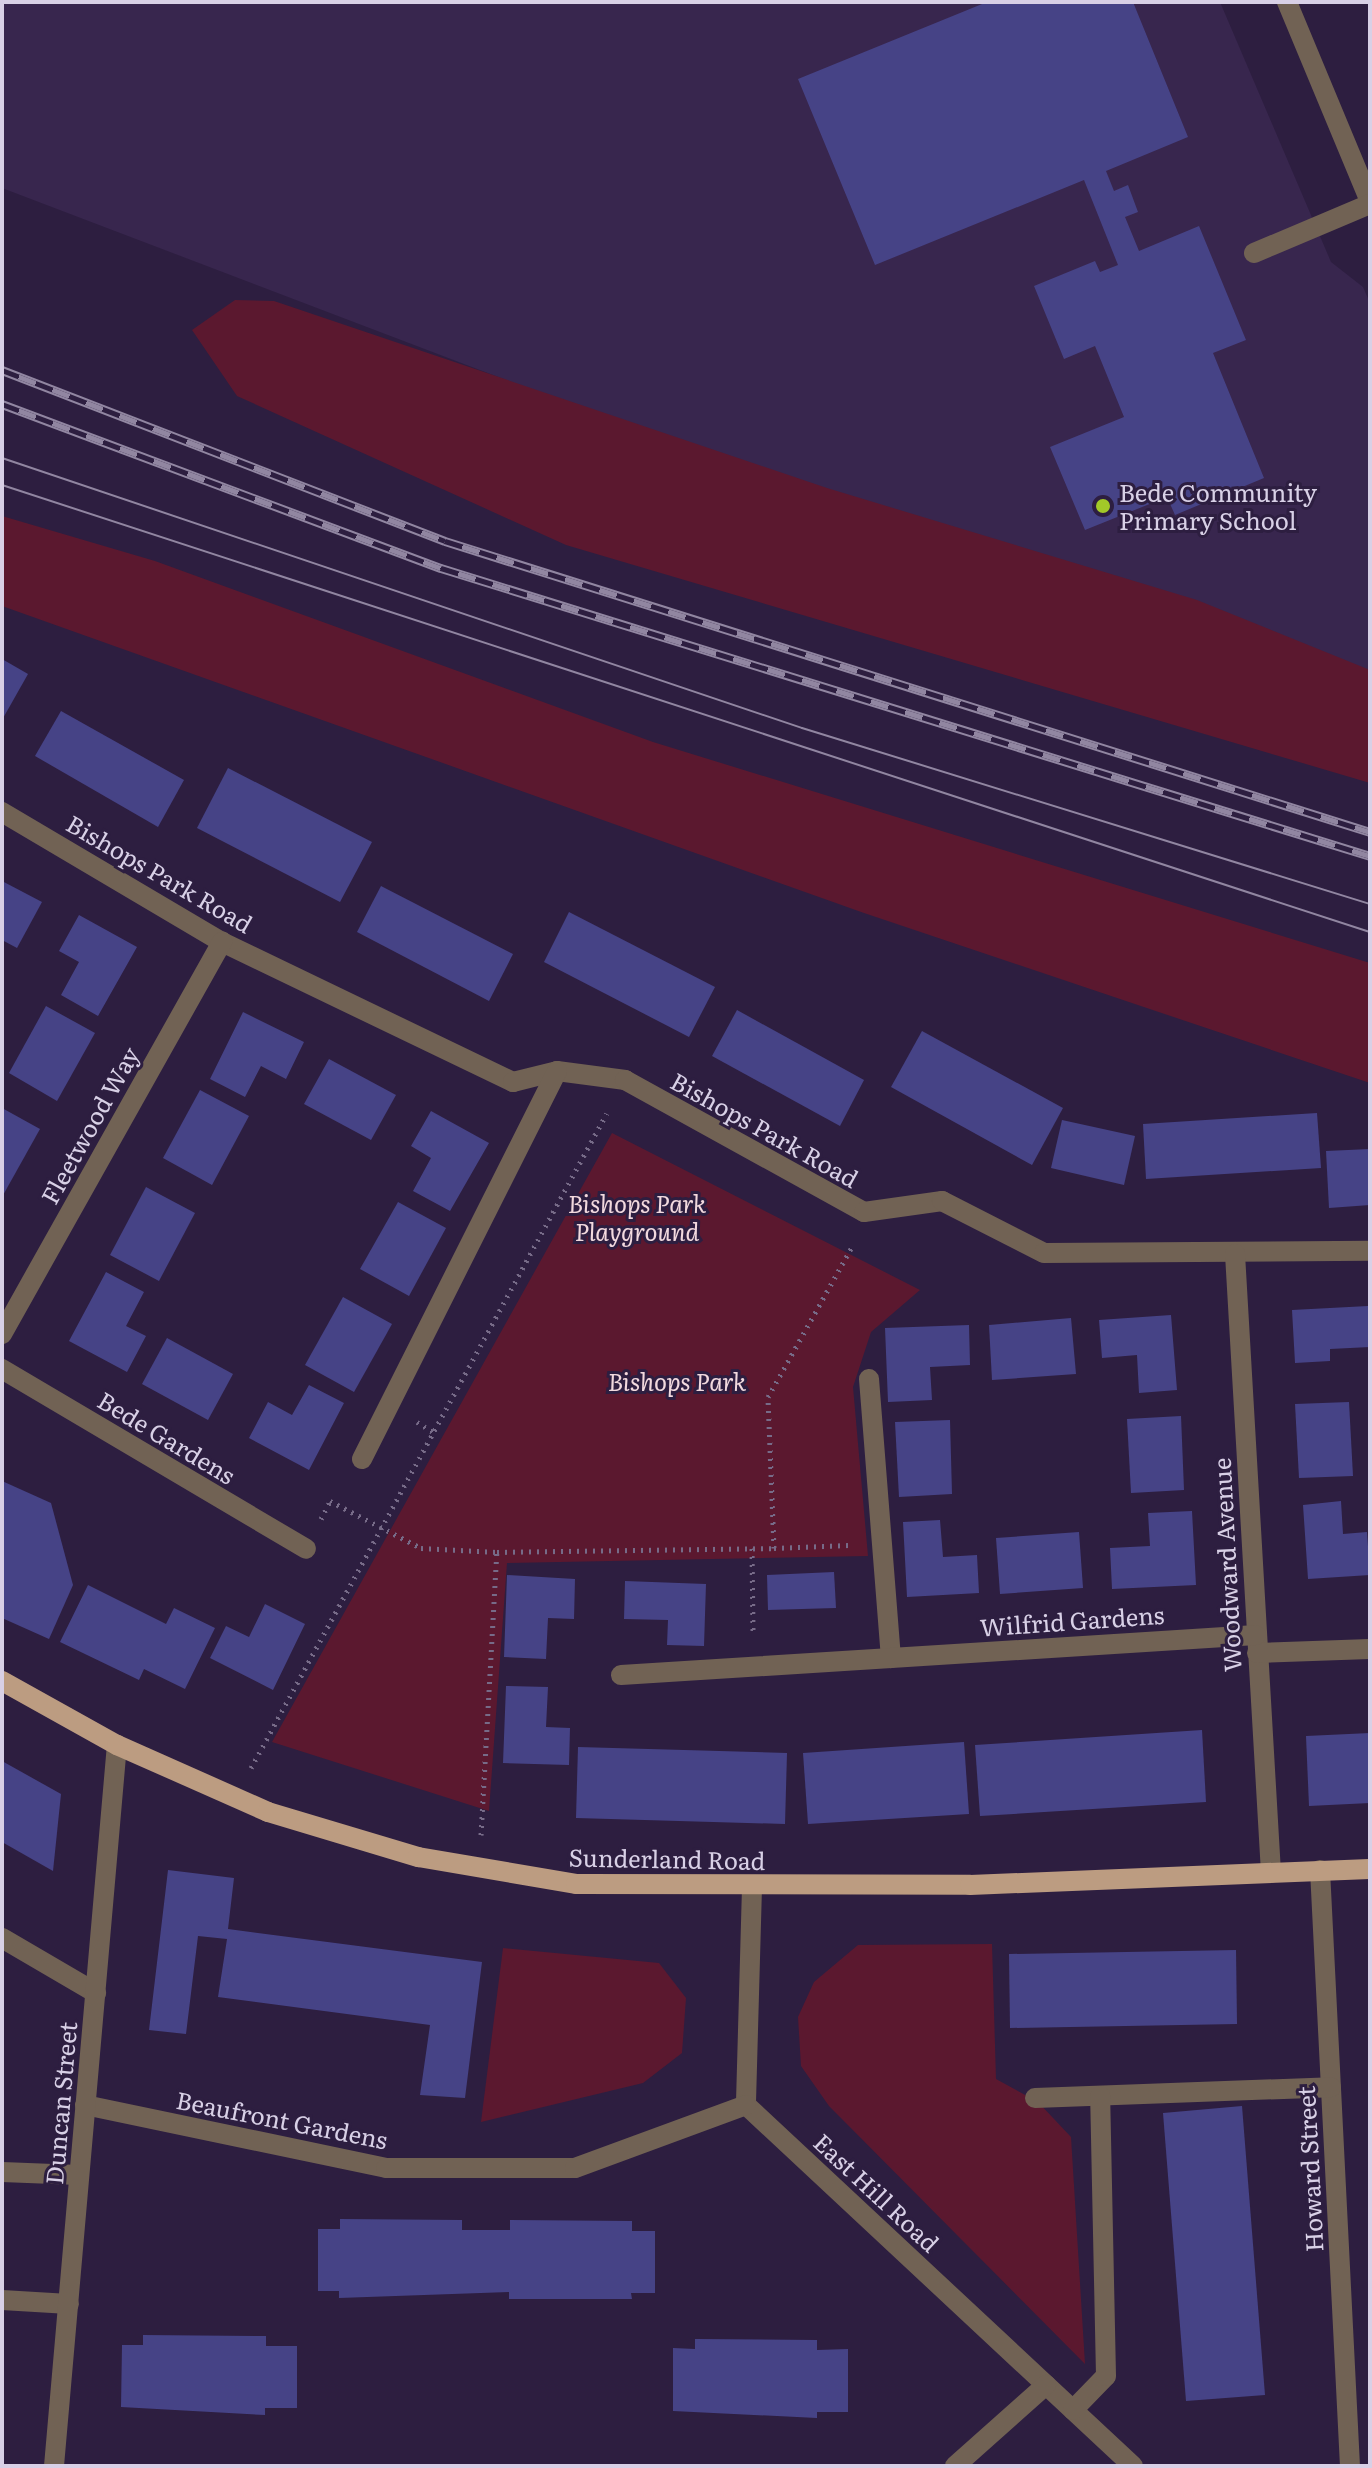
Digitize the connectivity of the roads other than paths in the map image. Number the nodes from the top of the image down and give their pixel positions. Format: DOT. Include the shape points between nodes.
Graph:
graph roads {
  1 [pos="1287,2"];
  2 [pos="1370,202"];
  3 [pos="1254,253"];
  4 [pos="2,812"];
  5 [pos="222,942"];
  6 [pos="557,1071"];
  7 [pos="1370,1251"];
  8 [pos="1235,1254"];
  9 [pos="2,1334"];
  10 [pos="2,1369"];
  11 [pos="869,1379"];
  12 [pos="362,1459"];
  13 [pos="306,1549"];
  14 [pos="1256,1644"];
  15 [pos="1370,1649"];
  16 [pos="891,1658"];
  17 [pos="621,1675"];
  18 [pos="2,1681"];
  19 [pos="117,1745"];
  20 [pos="1370,1869"];
  21 [pos="1320,1870"];
  22 [pos="1271,1873"];
  23 [pos="752,1887"];
  24 [pos="2,1938"];
  25 [pos="96,1993"];
  26 [pos="1331,2087"];
  27 [pos="1100,2096"];
  28 [pos="1035,2098"];
  29 [pos="85,2105"];
  30 [pos="746,2105"];
  31 [pos="2,2172"];
  32 [pos="79,2175"];
  33 [pos="2,2300"];
  34 [pos="69,2304"];
  35 [pos="1046,2385"];
  36 [pos="1073,2410"];
  37 [pos="54,2466"];
  38 [pos="955,2466"];
  39 [pos="1133,2466"];
  40 [pos="1350,2466"];
  1 -- 2 [label="street"];
  2 -- 3 [label="street"];
  4 -- 5 [label="street, Bishops Park Road"];
  5 -- 6 [label="street, Bishops Park Road" via="513,1082"];
  5 -- 9 [label="street, Fleetwood Way"];
  6 -- 8 [label="street, Bishops Park Road" via="625,1080 864,1212 942,1201 1044,1253"];
  6 -- 12 [label="street"];
  7 -- 8 [label="street, Bishops Park Road"];
  8 -- 14 [label="street, Woodward Avenue"];
  10 -- 13 [label="street, Bede Gardens"];
  11 -- 16 [label="street"];
  14 -- 15 [label="street, Wilfrid Gardens"];
  14 -- 16 [label="street, Wilfrid Gardens"];
  14 -- 22 [label="street, Woodward Avenue"];
  16 -- 17 [label="street, Wilfrid Gardens"];
  18 -- 19 [label="main road, Sunderland Road"];
  19 -- 23 [label="main road, Sunderland Road" via="268,1812 418,1857 576,1884"];
  19 -- 25 [label="street, Duncan Street"];
  20 -- 21 [label="main road, Sunderland Road"];
  21 -- 22 [label="main road, Sunderland Road"];
  21 -- 26 [label="street, Howard Street"];
  22 -- 23 [label="main road, Sunderland Road"];
  23 -- 30 [label="street"];
  24 -- 25 [label="street"];
  25 -- 29 [label="street, Duncan Street"];
  26 -- 27 [label="street"];
  26 -- 40 [label="street, Howard Street"];
  27 -- 28 [label="street"];
  27 -- 36 [label="street" via="1106,2376"];
  29 -- 30 [label="street, Beaufront Gardens" via="386,2168 575,2168"];
  29 -- 32 [label="street, Duncan Street"];
  30 -- 35 [label="street, East Hill Road"];
  31 -- 32 [label="street"];
  32 -- 34 [label="street, Duncan Street"];
  33 -- 34 [label="street"];
  34 -- 37 [label="street, Duncan Street"];
  35 -- 36 [label="street, East Hill Road"];
  35 -- 38 [label="street"];
  36 -- 39 [label="street, East Hill Road"];
}
